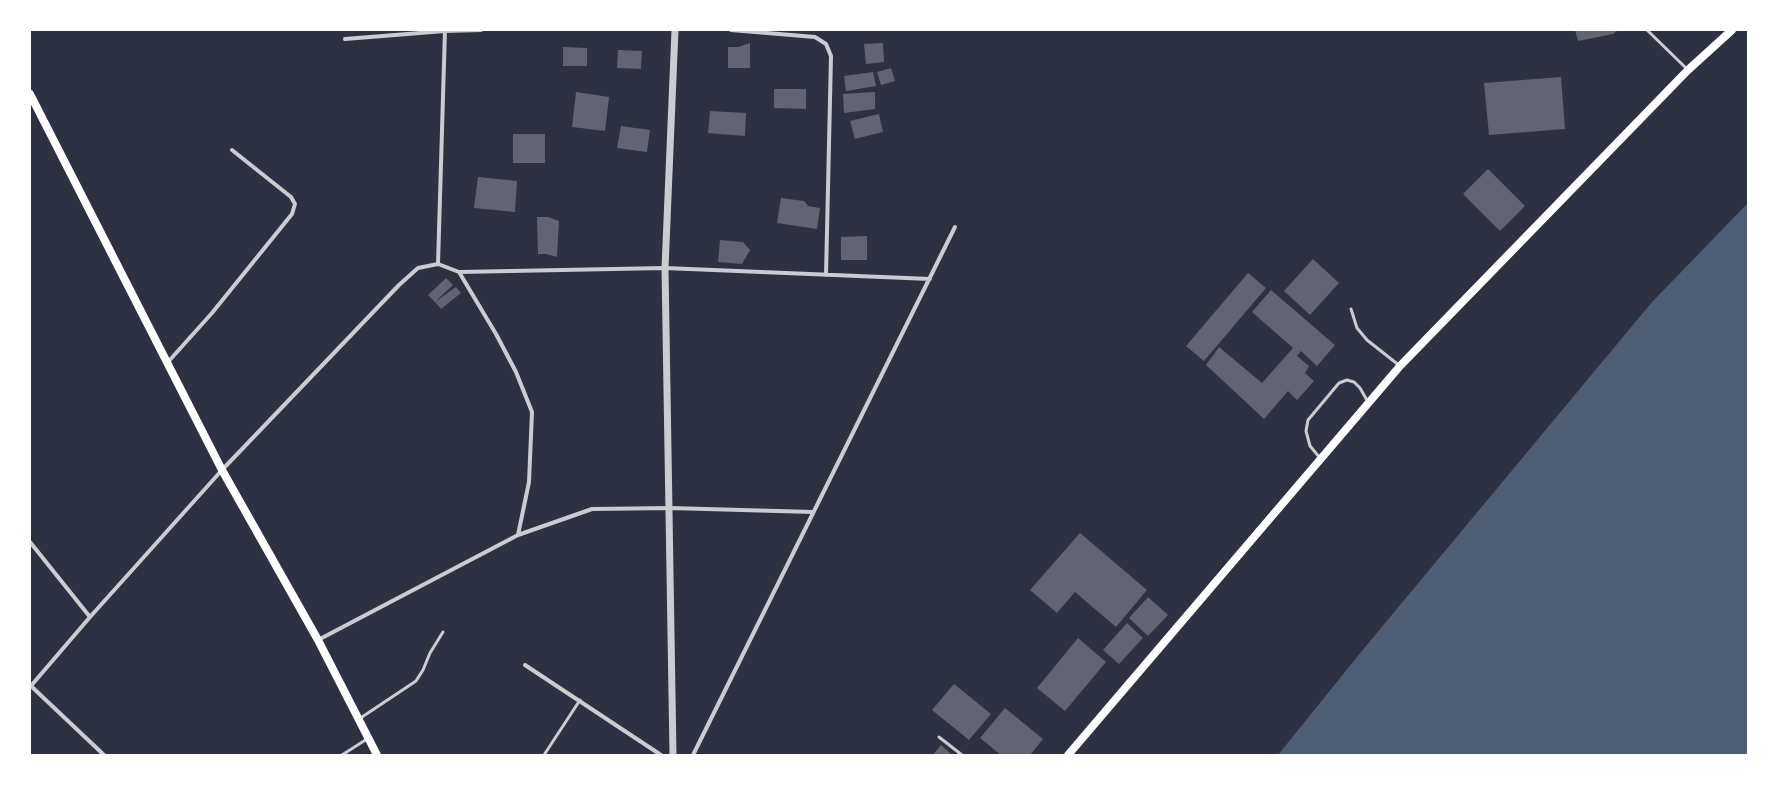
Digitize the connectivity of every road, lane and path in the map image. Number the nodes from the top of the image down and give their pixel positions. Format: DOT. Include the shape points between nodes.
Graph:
graph roads {
  1 [pos="445,30"];
  2 [pos="481,30"];
  3 [pos="675,30"];
  4 [pos="732,30"];
  5 [pos="1647,30"];
  6 [pos="1732,30"];
  7 [pos="790,32"];
  8 [pos="345,39"];
  9 [pos="1688,70"];
  10 [pos="30,94"];
  11 [pos="232,150"];
  12 [pos="955,227"];
  13 [pos="438,264"];
  14 [pos="665,268"];
  15 [pos="459,272"];
  16 [pos="826,275"];
  17 [pos="930,279"];
  18 [pos="1351,309"];
  19 [pos="168,362"];
  20 [pos="1400,366"];
  21 [pos="1368,402"];
  22 [pos="1321,459"];
  23 [pos="222,470"];
  24 [pos="670,508"];
  25 [pos="813,512"];
  26 [pos="518,535"];
  27 [pos="30,542"];
  28 [pos="90,617"];
  29 [pos="443,632"];
  30 [pos="318,640"];
  31 [pos="524,665"];
  32 [pos="31,686"];
  33 [pos="580,700"];
  34 [pos="359,719"];
  35 [pos="939,737"];
  36 [pos="369,738"];
  37 [pos="104,755"];
  38 [pos="342,755"];
  39 [pos="377,755"];
  40 [pos="544,755"];
  41 [pos="661,755"];
  42 [pos="674,755"];
  43 [pos="693,755"];
  44 [pos="962,755"];
  45 [pos="1068,755"];
  1 -- 2 [label="street"];
  1 -- 8 [label="street"];
  1 -- 13 [label="street"];
  3 -- 14 [label="street"];
  4 -- 7 [label="street"];
  5 -- 9 [label="lane"];
  6 -- 9 [label="main road"];
  7 -- 16 [label="street" via="815,37 826,44 831,56"];
  9 -- 20 [label="main road"];
  10 -- 19 [label="main road"];
  11 -- 19 [label="street" via="291,197 295,204 292,214 212,313"];
  12 -- 17 [label="street"];
  13 -- 15 [label="street"];
  13 -- 23 [label="street" via="418,268 399,285"];
  14 -- 15 [label="street"];
  14 -- 16 [label="street"];
  14 -- 24 [label="street"];
  15 -- 26 [label="street" via="496,334 532,412 529,482"];
  16 -- 17 [label="street"];
  17 -- 25 [label="street"];
  18 -- 20 [label="lane" via="1357,328 1367,340"];
  19 -- 23 [label="main road"];
  20 -- 21 [label="main road"];
  21 -- 22 [label="main road"];
  21 -- 22 [label="lane" via="1360,388 1347,380 1339,383 1308,420 1306,431 1310,446"];
  22 -- 45 [label="main road"];
  23 -- 28 [label="street"];
  23 -- 30 [label="main road"];
  24 -- 25 [label="street"];
  24 -- 26 [label="street" via="592,509"];
  24 -- 42 [label="street"];
  25 -- 43 [label="street"];
  26 -- 30 [label="street"];
  27 -- 28 [label="street"];
  28 -- 32 [label="street"];
  29 -- 34 [label="lane" via="416,682"];
  30 -- 34 [label="main road"];
  31 -- 33 [label="street"];
  32 -- 37 [label="street"];
  33 -- 40 [label="lane"];
  33 -- 41 [label="street"];
  34 -- 36 [label="main road"];
  35 -- 44 [label="lane"];
  36 -- 38 [label="lane"];
  36 -- 39 [label="main road"];
}
